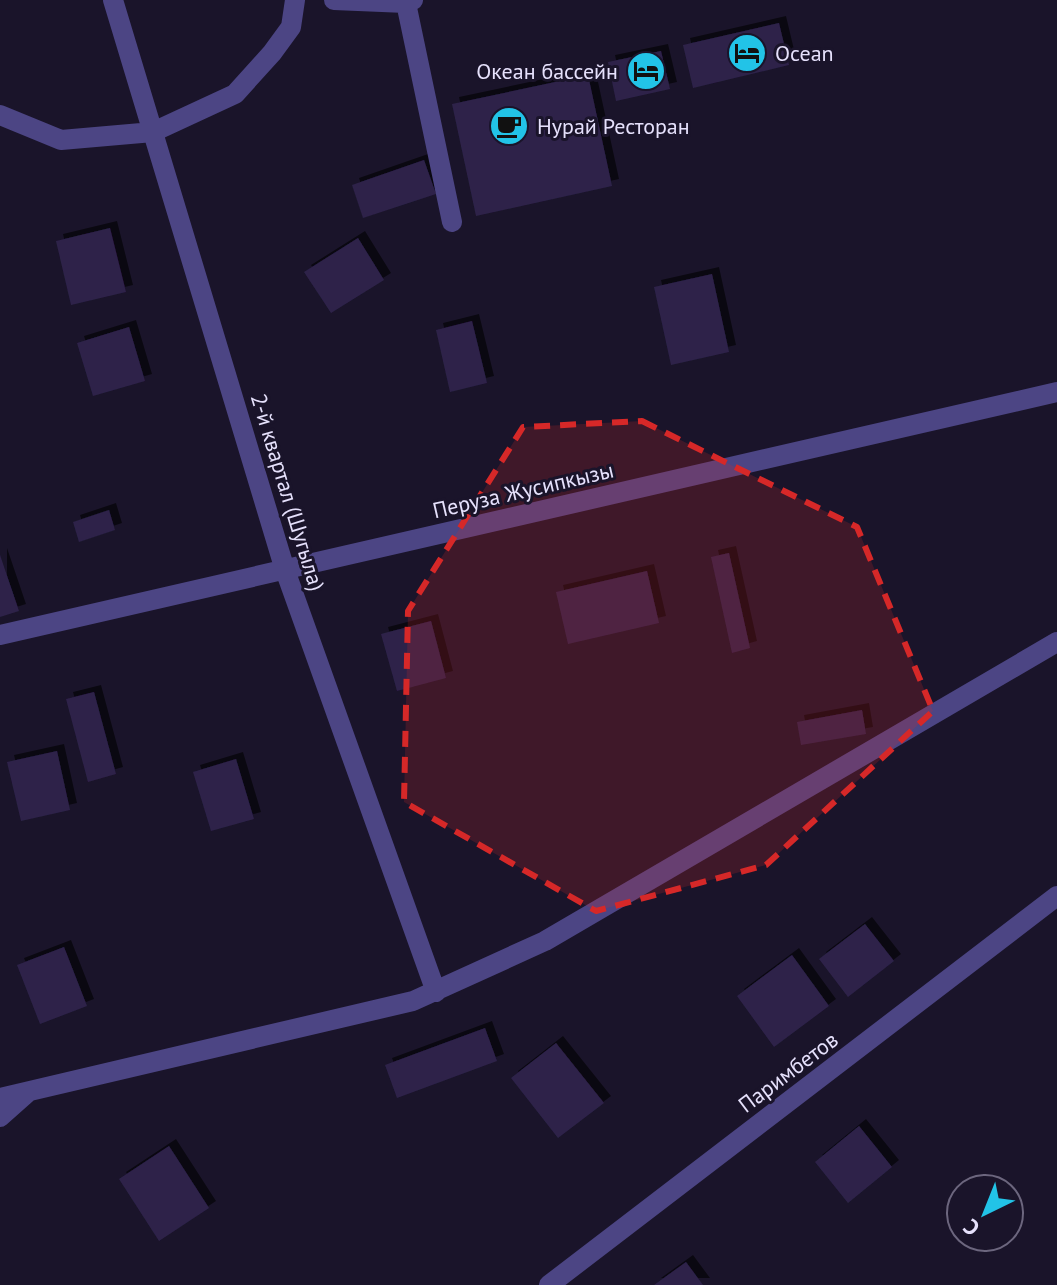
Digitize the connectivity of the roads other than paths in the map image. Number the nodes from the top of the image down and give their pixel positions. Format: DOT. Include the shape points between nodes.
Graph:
graph roads {
  1 [pos="113,0"];
  2 [pos="295,0"];
  3 [pos="334,0"];
  4 [pos="410,2"];
  5 [pos="0,115"];
  6 [pos="153,132"];
  7 [pos="452,222"];
  8 [pos="1057,392"];
  9 [pos="285,570"];
  10 [pos="0,635"];
  11 [pos="1057,642"];
  12 [pos="1057,896"];
  13 [pos="436,992"];
  14 [pos="27,1093"];
  15 [pos="0,1098"];
  16 [pos="0,1117"];
  17 [pos="549,1285"];
  1 -- 6 [label="street, 2-й квартал (Шугыла)"];
  2 -- 6 [label="street" via="291,27 235,94"];
  3 -- 4 [label="street"];
  4 -- 7 [label="street"];
  5 -- 6 [label="street" via="61,140"];
  6 -- 9 [label="street, 2-й квартал (Шугыла)"];
  8 -- 9 [label="street, Перуза Жусипкызы"];
  9 -- 10 [label="street, Перуза Жусипкызы"];
  9 -- 13 [label="street, 2-й квартал (Шугыла)"];
  11 -- 13 [label="street" via="545,941"];
  12 -- 17 [label="street, Паримбетов"];
  13 -- 14 [label="street"];
  14 -- 15 [label="street"];
  14 -- 16 [label="street"];
}
